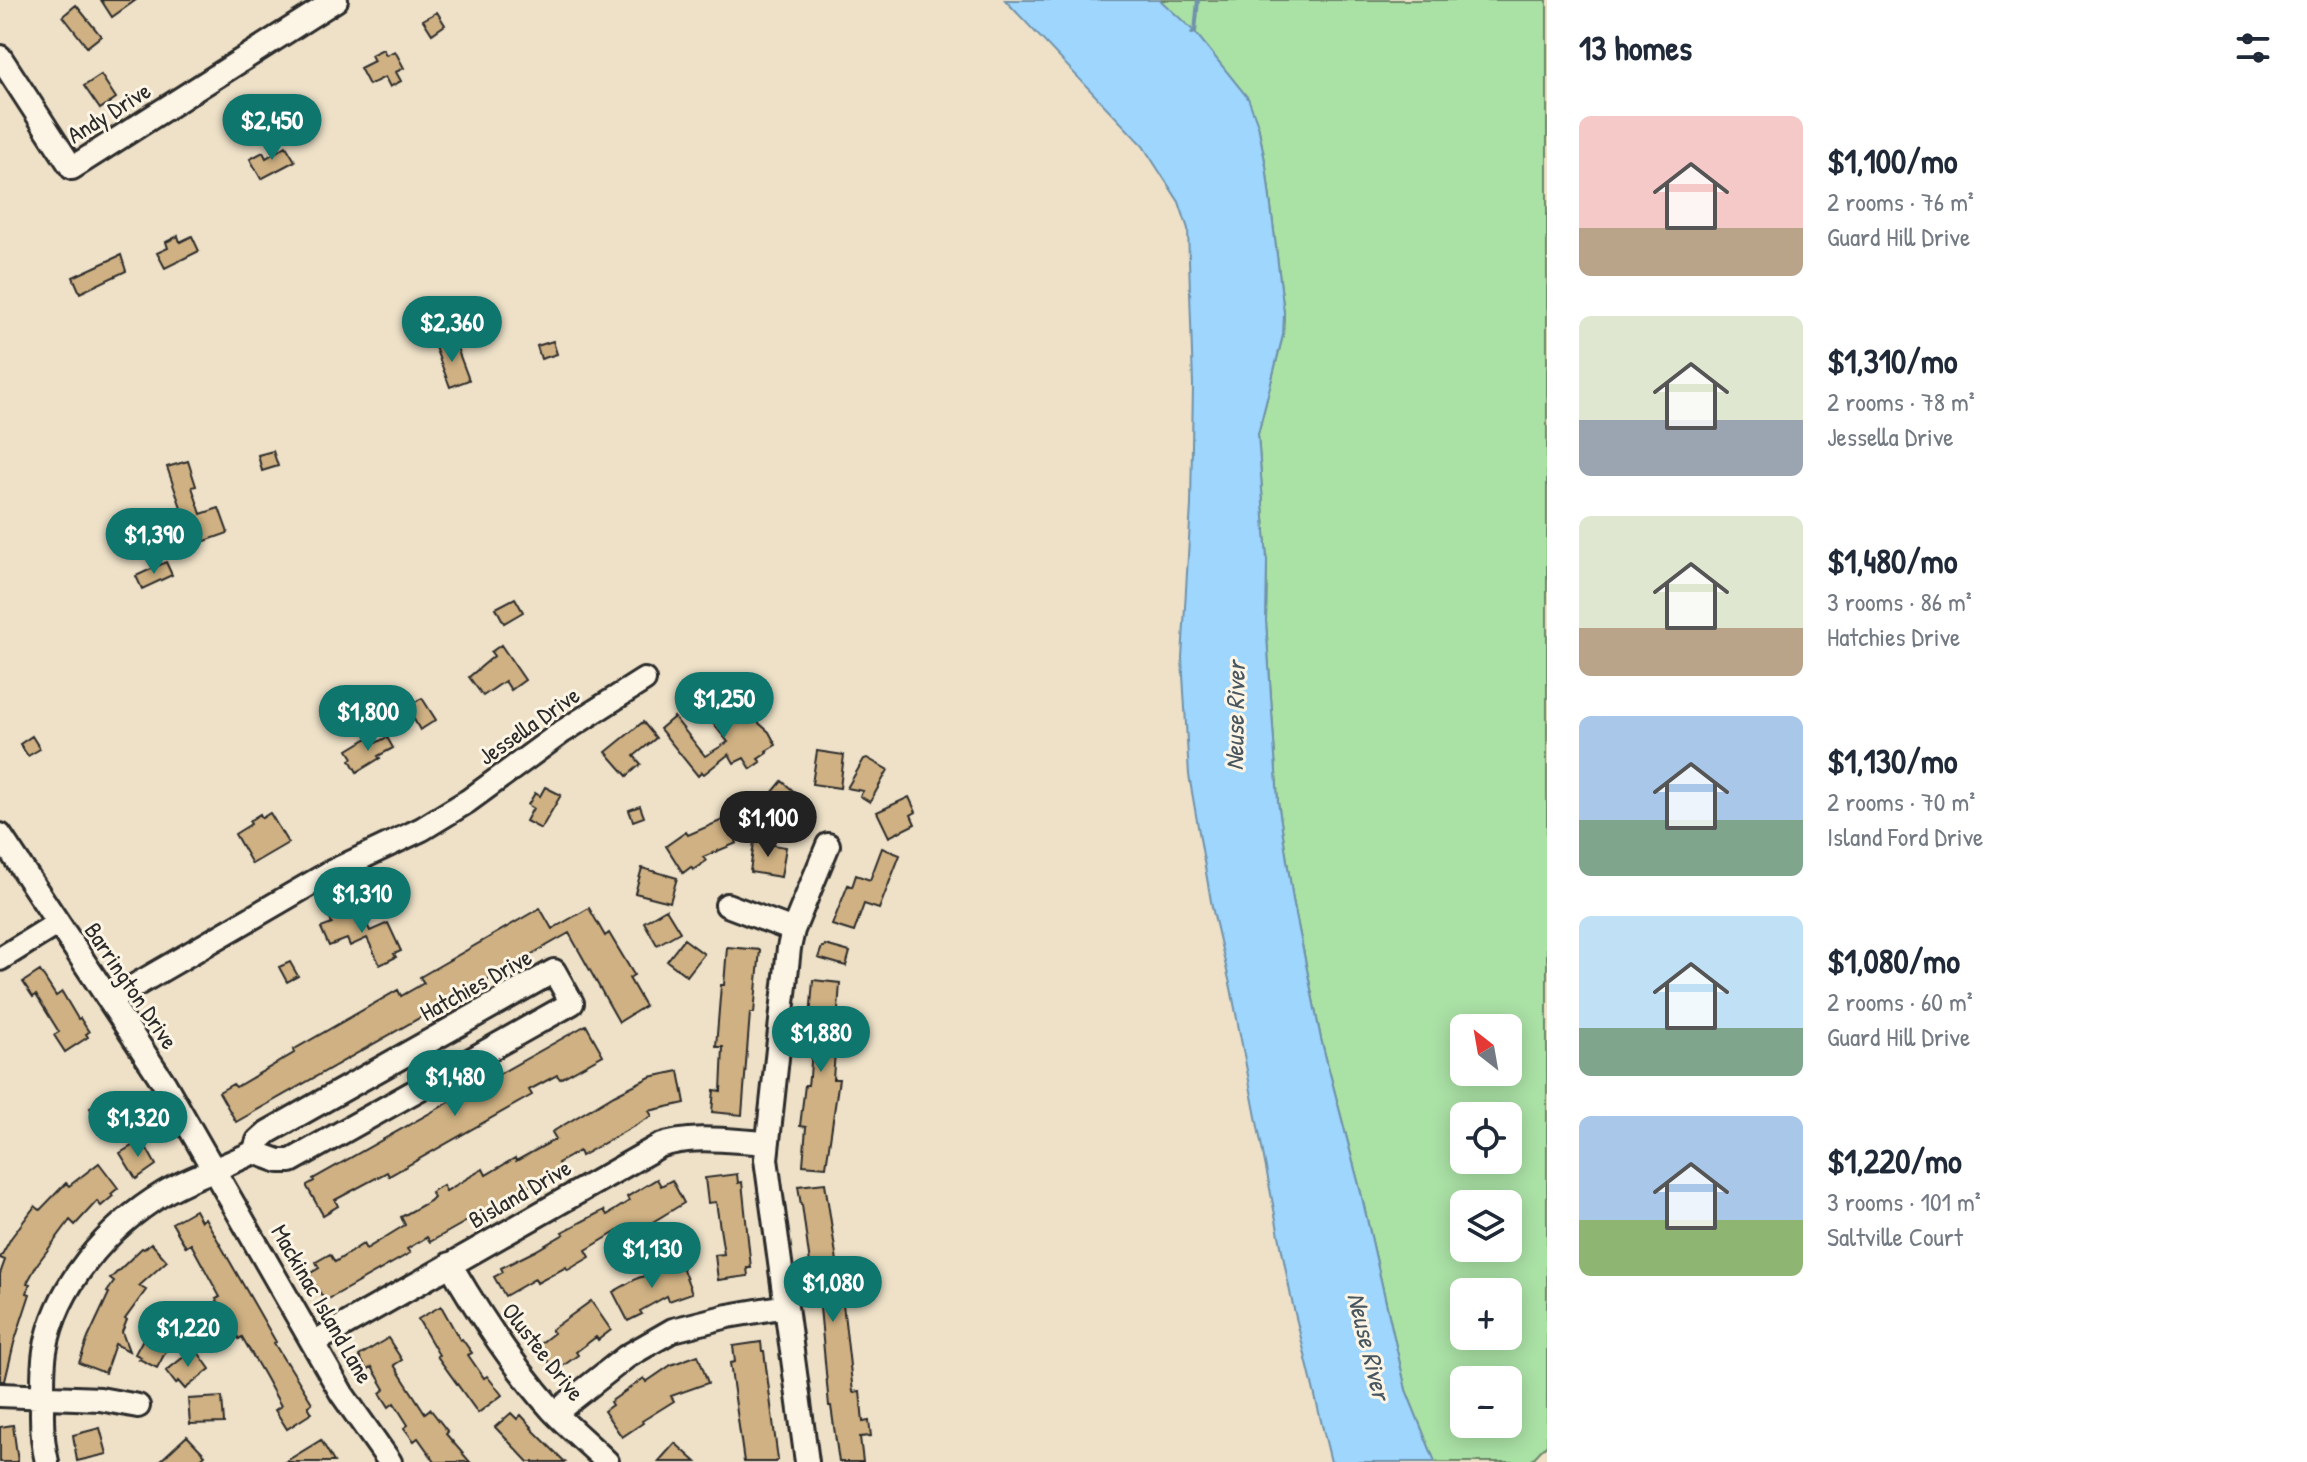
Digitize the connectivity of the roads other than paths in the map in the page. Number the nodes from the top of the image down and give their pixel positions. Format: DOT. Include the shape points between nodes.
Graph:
graph roads {
  1 [pos="336,0"];
  2 [pos="0,57"];
  3 [pos="644,680"];
  4 [pos="0,835"];
  5 [pos="828,845"];
  6 [pos="727,905"];
  7 [pos="58,923"];
  8 [pos="793,930"];
  9 [pos="0,959"];
  10 [pos="110,1000"];
  11 [pos="767,1143"];
  12 [pos="254,1152"];
  13 [pos="215,1168"];
  14 [pos="450,1264"];
  15 [pos="786,1306"];
  16 [pos="313,1343"];
  17 [pos="0,1395"];
  18 [pos="42,1397"];
  19 [pos="138,1406"];
  20 [pos="555,1413"];
  21 [pos="47,1462"];
  22 [pos="390,1462"];
  23 [pos="607,1462"];
  24 [pos="807,1462"];
  1 -- 2 [label="street, Andy Drive" via="72,168"];
  3 -- 10 [label="street, Jessella Drive" via="422,829 329,873"];
  4 -- 7 [label="street, Barrington Drive"];
  5 -- 8 [label="street"];
  6 -- 8 [label="street"];
  7 -- 9 [label="street"];
  7 -- 10 [label="street, Barrington Drive"];
  8 -- 11 [label="street"];
  10 -- 13 [label="street, Barrington Drive"];
  11 -- 14 [label="street, Bisland Drive" via="691,1139 659,1146"];
  11 -- 15 [label="street"];
  12 -- 12 [label="street, Hatchies Drive" via="291,1161 572,1003 554,971 268,1132"];
  12 -- 13 [label="street, Hatchies Drive"];
  13 -- 16 [label="street, Mackinac Island Lane"];
  13 -- 18 [label="street, Hatchies Drive" via="138,1211 86,1262 52,1326"];
  14 -- 16 [label="street, Bisland Drive"];
  14 -- 20 [label="street, Olustee Drive" via="477,1311"];
  15 -- 20 [label="street" via="673,1330 626,1357"];
  15 -- 24 [label="street"];
  16 -- 22 [label="street, Mackinac Island Lane"];
  17 -- 18 [label="street"];
  18 -- 19 [label="street"];
  18 -- 21 [label="street, Hatchies Drive"];
  20 -- 23 [label="street, Olustee Drive"];
}
